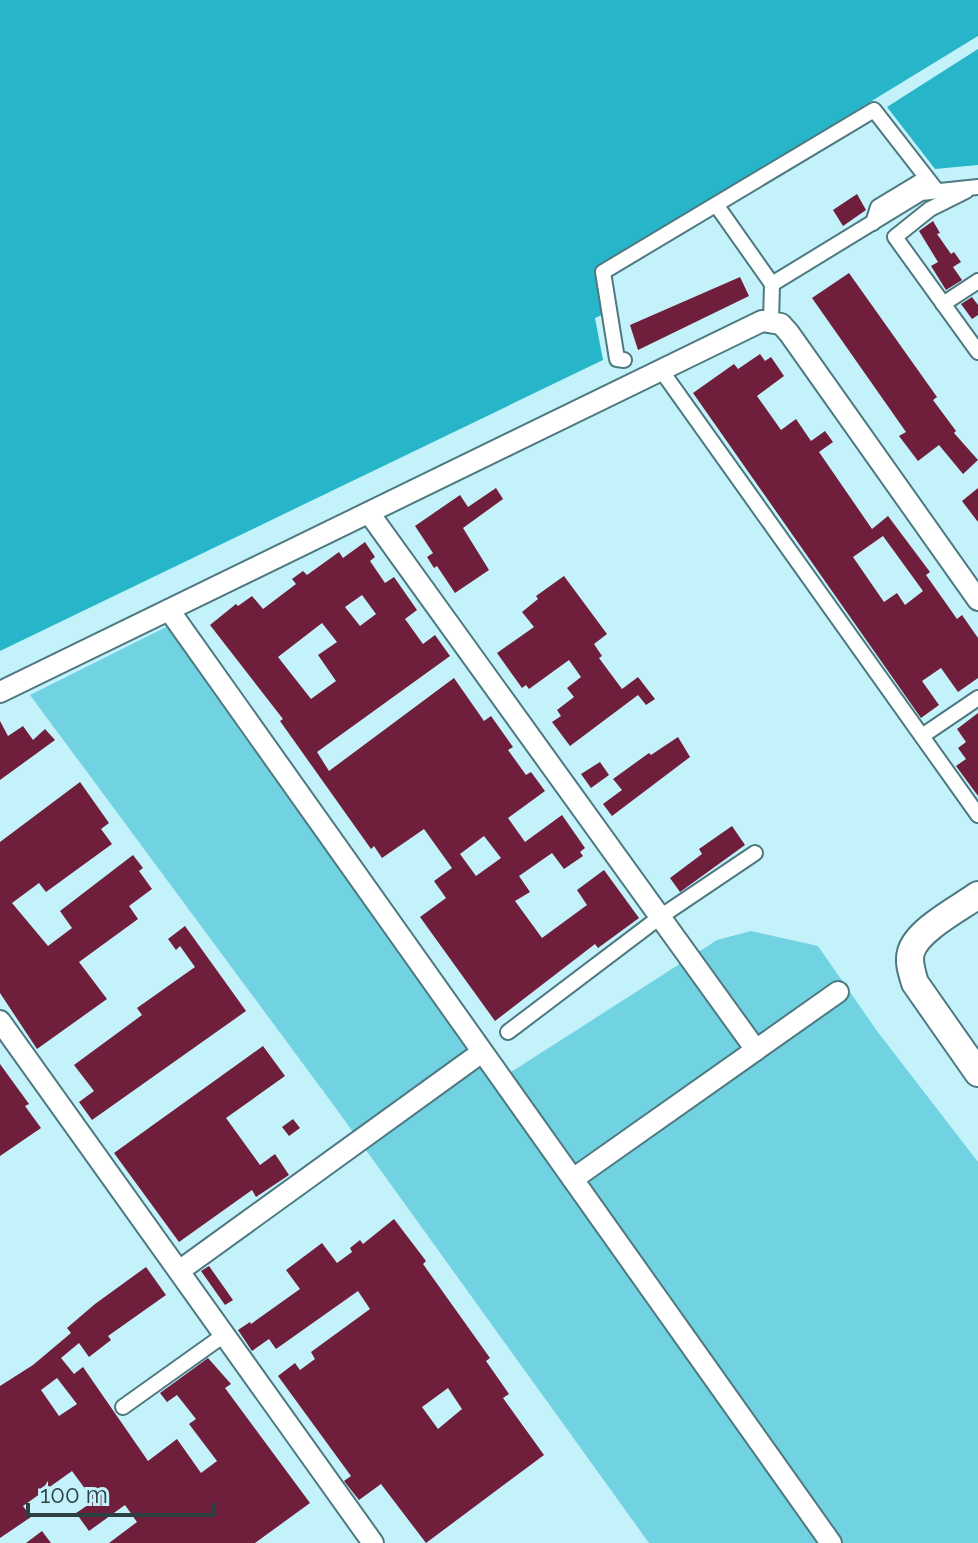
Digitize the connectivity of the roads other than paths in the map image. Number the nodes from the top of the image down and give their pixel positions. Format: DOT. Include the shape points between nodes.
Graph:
graph roads {
  1 [pos="926,178"];
  2 [pos="977,186"];
  3 [pos="937,191"];
  4 [pos="717,206"];
  5 [pos="873,223"];
  6 [pos="978,281"];
  7 [pos="772,284"];
  8 [pos="943,304"];
  9 [pos="771,322"];
  10 [pos="978,327"];
  11 [pos="963,331"];
  12 [pos="978,352"];
  13 [pos="624,360"];
  14 [pos="661,370"];
  15 [pos="369,513"];
  16 [pos="978,600"];
  17 [pos="169,610"];
  18 [pos="0,692"];
  19 [pos="978,698"];
  20 [pos="922,736"];
  21 [pos="978,815"];
  22 [pos="755,853"];
  23 [pos="978,895"];
  24 [pos="660,917"];
  25 [pos="838,992"];
  26 [pos="0,1021"];
  27 [pos="508,1032"];
  28 [pos="756,1050"];
  29 [pos="482,1052"];
  30 [pos="978,1073"];
  31 [pos="573,1179"];
  32 [pos="179,1271"];
  33 [pos="224,1335"];
  34 [pos="123,1407"];
  35 [pos="373,1543"];
  36 [pos="831,1543"];
  1 -- 3 [label="street"];
  1 -- 4 [label="street" via="874,110"];
  1 -- 5 [label="street" via="878,207"];
  2 -- 3 [label="street"];
  2 -- 8 [label="street" via="930,209 895,237"];
  3 -- 5 [label="street" via="921,193"];
  4 -- 7 [label="street"];
  4 -- 13 [label="street" via="603,272 617,359"];
  5 -- 7 [label="street"];
  6 -- 8 [label="street"];
  7 -- 9 [label="street"];
  8 -- 11 [label="street"];
  9 -- 14 [label="street" via="762,321"];
  9 -- 16 [label="street" via="789,333"];
  10 -- 11 [label="street"];
  11 -- 12 [label="street"];
  14 -- 15 [label="street"];
  14 -- 20 [label="street"];
  15 -- 17 [label="street"];
  15 -- 24 [label="street"];
  17 -- 18 [label="street"];
  17 -- 29 [label="street"];
  19 -- 20 [label="street"];
  20 -- 21 [label="street"];
  22 -- 24 [label="street"];
  23 -- 30 [label="highway" via="925,931 910,953 915,983"];
  24 -- 27 [label="street"];
  24 -- 28 [label="street"];
  25 -- 28 [label="street"];
  26 -- 32 [label="street"];
  28 -- 31 [label="street"];
  29 -- 31 [label="street"];
  29 -- 32 [label="street"];
  31 -- 36 [label="street"];
  32 -- 33 [label="street"];
  33 -- 34 [label="street"];
  33 -- 35 [label="street"];
}
